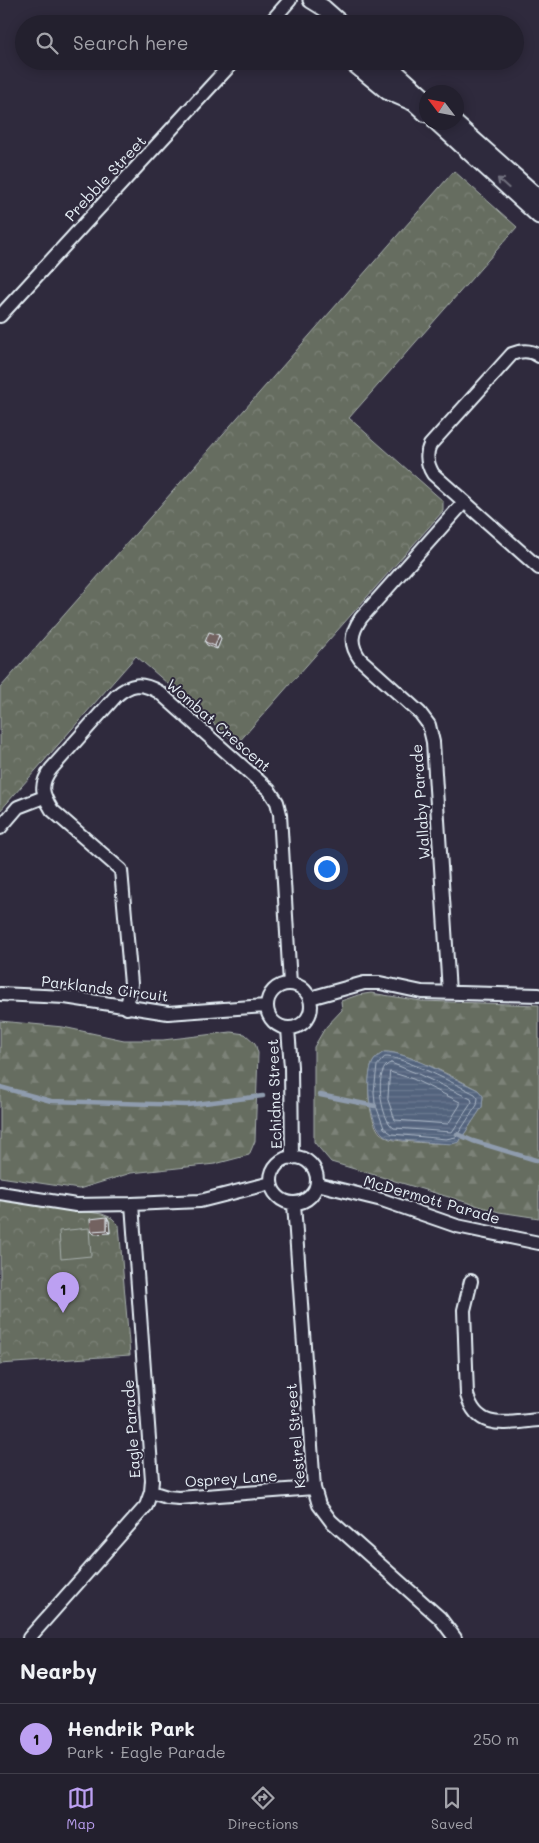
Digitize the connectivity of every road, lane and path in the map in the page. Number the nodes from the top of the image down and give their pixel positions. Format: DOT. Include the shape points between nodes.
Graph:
graph roads {
  1 [pos="290,0"];
  2 [pos="305,0"];
  3 [pos="311,0"];
  4 [pos="276,15"];
  5 [pos="318,15"];
  6 [pos="332,15"];
  7 [pos="226,70"];
  8 [pos="359,70"];
  9 [pos="379,70"];
  10 [pos="392,70"];
  11 [pos="419,100"];
  12 [pos="419,102"];
  13 [pos="419,105"];
  14 [pos="445,130"];
  15 [pos="463,130"];
  16 [pos="539,198"];
  17 [pos="539,216"];
  18 [pos="0,316"];
  19 [pos="539,356"];
  20 [pos="464,502"];
  21 [pos="539,568"];
  22 [pos="44,798"];
  23 [pos="0,828"];
  24 [pos="290,984"];
  25 [pos="449,992"];
  26 [pos="0,994"];
  27 [pos="539,995"];
  28 [pos="310,998"];
  29 [pos="266,1006"];
  30 [pos="127,1008"];
  31 [pos="288,1029"];
  32 [pos="292,1158"];
  33 [pos="271,1183"];
  34 [pos="317,1184"];
  35 [pos="0,1194"];
  36 [pos="132,1204"];
  37 [pos="294,1204"];
  38 [pos="539,1243"];
  39 [pos="471,1281"];
  40 [pos="539,1420"];
  41 [pos="314,1488"];
  42 [pos="150,1492"];
  43 [pos="29,1638"];
  44 [pos="454,1638"];
  1 -- 4 [label="street"];
  2 -- 5 [label="street"];
  3 -- 6 [label="street"];
  7 -- 18 [label="street, Prebble Street"];
  8 -- 13 [label="street" via="387,93"];
  9 -- 12 [label="street"];
  10 -- 11 [label="street"];
  17 -- 14 [label="street, one-way"];
  15 -- 16 [label="street"];
  19 -- 20 [label="street" via="527,351 512,354 427,450 428,467"];
  20 -- 21 [label="street"];
  20 -- 25 [label="street, Wallaby Parade" via="361,618 352,635 360,659 420,713 429,726 433,742"];
  22 -- 23 [label="street" via="18,807"];
  22 -- 24 [label="street, Wombat Crescent" via="46,777 116,696 126,687 139,684 158,692 269,790 277,802"];
  22 -- 30 [label="street" via="52,810 121,870 131,984"];
  24 -- 28 [label="street" via="302,988"];
  24 -- 29 [label="street" via="271,992"];
  25 -- 27 [label="street"];
  25 -- 28 [label="street" via="422,992 364,983"];
  26 -- 30 [label="street, Parklands Circuit" via="65,997"];
  28 -- 31 [label="street" via="307,1019"];
  29 -- 30 [label="street, Parklands Circuit" via="168,1014"];
  29 -- 31 [label="street" via="270,1019 281,1028"];
  31 -- 32 [label="street, Echidna Street"];
  32 -- 33 [label="street" via="276,1166"];
  32 -- 34 [label="street" via="308,1162 316,1172"];
  33 -- 36 [label="street" via="200,1201"];
  33 -- 37 [label="street" via="276,1195"];
  34 -- 37 [label="street" via="311,1196"];
  34 -- 38 [label="street, McDermott Parade" via="382,1200 457,1226"];
  35 -- 36 [label="street" via="76,1205"];
  36 -- 42 [label="street, Eagle Parade" via="152,1480"];
  37 -- 41 [label="street, Kestrel Street"];
  39 -- 40 [label="street" via="464,1310 467,1394 471,1406 485,1421"];
  41 -- 42 [label="street, Osprey Lane" via="179,1498"];
  41 -- 44 [label="street, Kestrel Street" via="319,1506 331,1521 440,1618"];
  42 -- 43 [label="street, Eagle Parade" via="146,1506"];
}
